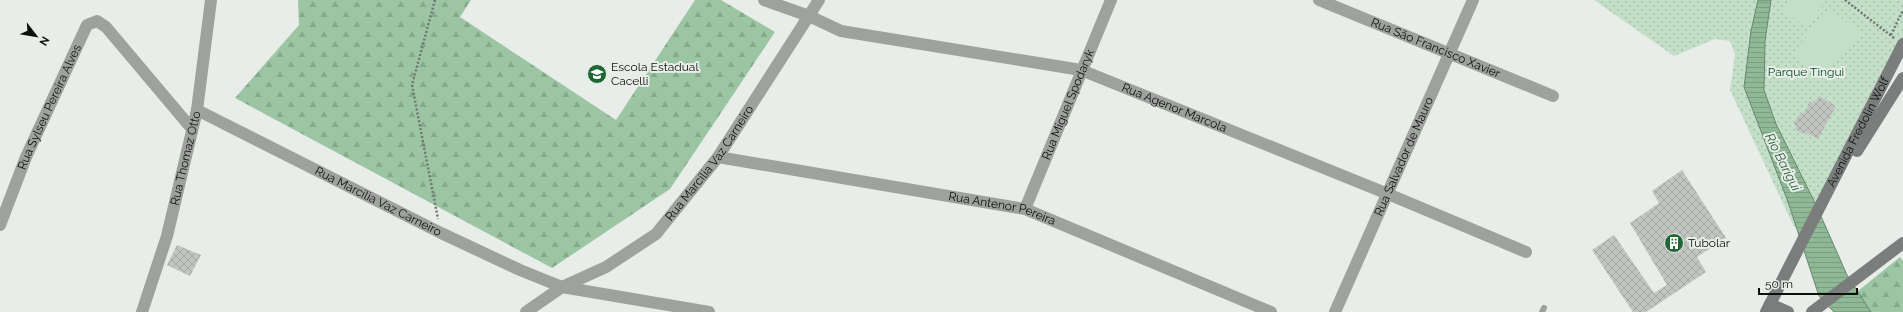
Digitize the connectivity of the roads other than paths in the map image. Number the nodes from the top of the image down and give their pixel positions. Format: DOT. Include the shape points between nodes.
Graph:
graph roads {
  1 [pos="211,0"];
  2 [pos="764,0"];
  3 [pos="819,0"];
  4 [pos="1111,0"];
  5 [pos="1319,0"];
  6 [pos="1472,0"];
  7 [pos="809,16"];
  8 [pos="1903,44"];
  9 [pos="1448,54"];
  10 [pos="1081,70"];
  11 [pos="1903,78"];
  12 [pos="1553,96"];
  13 [pos="197,110"];
  14 [pos="192,129"];
  15 [pos="718,157"];
  16 [pos="1388,194"];
  17 [pos="1823,202"];
  18 [pos="1025,209"];
  19 [pos="0,225"];
  20 [pos="1903,243"];
  21 [pos="1526,252"];
  22 [pos="562,287"];
  23 [pos="1766,309"];
  24 [pos="1813,311"];
  25 [pos="142,312"];
  26 [pos="526,312"];
  27 [pos="709,312"];
  28 [pos="1271,312"];
  29 [pos="1335,312"];
  30 [pos="1788,312"];
  1 -- 13 [label="street, Rua Thomaz Otto"];
  2 -- 7 [label="street, Rua Agenor Marcola"];
  3 -- 7 [label="street, Rua Marcília Vaz Carneiro"];
  4 -- 10 [label="street, Rua Miguel Spodaryk"];
  5 -- 9 [label="street, Rua São Francisco Xavier"];
  6 -- 9 [label="street, Rua Salvador de Mauro"];
  7 -- 10 [label="street, Rua Agenor Marcola" via="841,31"];
  7 -- 15 [label="street, Rua Marcília Vaz Carneiro"];
  8 -- 17 [label="main road, Avenida Fredolin Wolf"];
  9 -- 12 [label="street, Rua São Francisco Xavier"];
  9 -- 16 [label="street, Rua Salvador de Mauro"];
  10 -- 16 [label="street, Rua Agenor Marcola"];
  10 -- 18 [label="street, Rua Miguel Spodaryk"];
  11 -- 17 [label="main road, Avenida Fredolin Wolf"];
  13 -- 14 [label="street, Rua Thomaz Otto"];
  13 -- 22 [label="street, Rua Marcília Vaz Carneiro" via="441,233"];
  14 -- 19 [label="street, Rua Sylseu Pereira Alves" via="106,27 97,21 87,25 26,157"];
  14 -- 25 [label="street, Rua Thomaz Otto" via="167,236"];
  15 -- 18 [label="street, Rua Antenor Pereira"];
  15 -- 22 [label="street, Rua Marcília Vaz Carneiro" via="656,234 606,267"];
  16 -- 21 [label="street, Rua Agenor Marcola"];
  16 -- 29 [label="street, Rua Salvador de Mauro"];
  17 -- 23 [label="main road, Avenida Fredolin Wolf"];
  18 -- 28 [label="street, Rua Antenor Pereira"];
  20 -- 24 [label="main road"];
  22 -- 26 [label="street, Rua Marcília Vaz Carneiro"];
  22 -- 27 [label="street"];
  23 -- 30 [label="main road"];
}
